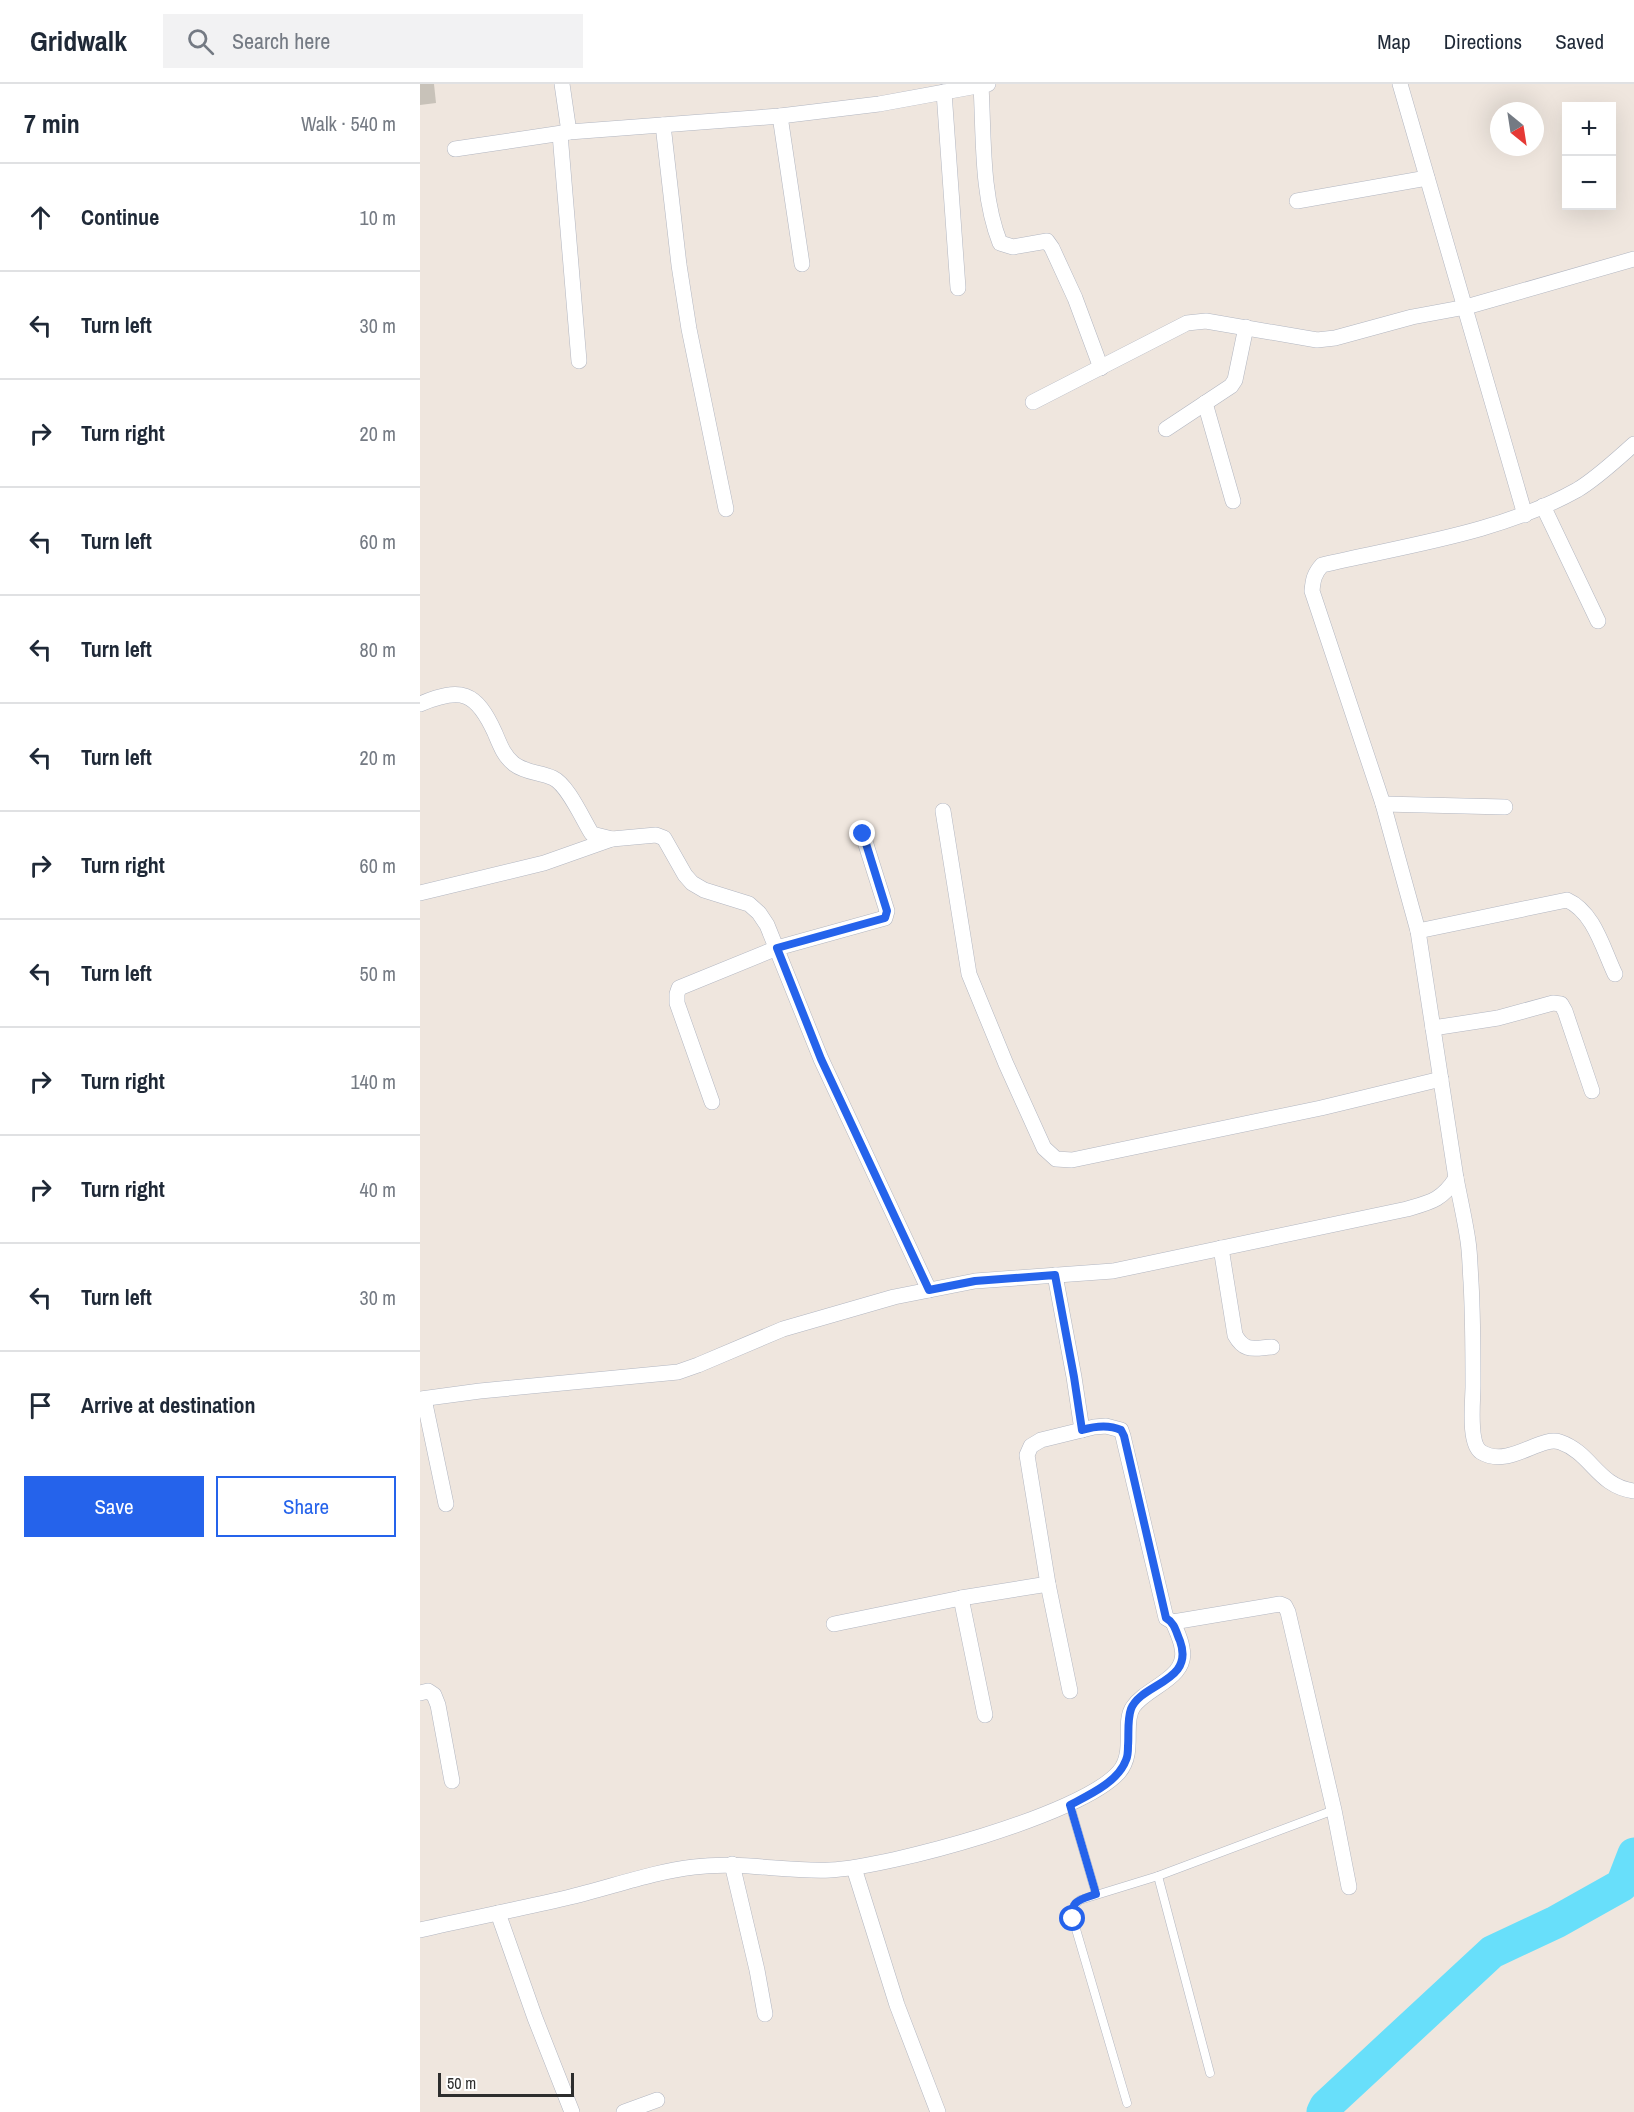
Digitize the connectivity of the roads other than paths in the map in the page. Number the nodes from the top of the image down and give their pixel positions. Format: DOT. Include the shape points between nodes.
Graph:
graph roads {
  1 [pos="562,84"];
  2 [pos="1400,84"];
  3 [pos="985,85"];
  4 [pos="934,90"];
  5 [pos="780,116"];
  6 [pos="663,124"];
  7 [pos="565,133"];
  8 [pos="455,149"];
  9 [pos="1427,178"];
  10 [pos="1297,201"];
  11 [pos="1634,259"];
  12 [pos="802,264"];
  13 [pos="958,288"];
  14 [pos="1466,307"];
  15 [pos="1246,327"];
  16 [pos="579,361"];
  17 [pos="1101,368"];
  18 [pos="1033,402"];
  19 [pos="1205,403"];
  20 [pos="1166,429"];
  21 [pos="1634,444"];
  22 [pos="1233,501"];
  23 [pos="1543,506"];
  24 [pos="726,509"];
  25 [pos="1525,515"];
  26 [pos="1598,621"];
  27 [pos="420,705"];
  28 [pos="1383,804"];
  29 [pos="1505,807"];
  30 [pos="943,810"];
  31 [pos="863,834"];
  32 [pos="612,839"];
  33 [pos="420,893"];
  34 [pos="1418,931"];
  35 [pos="777,948"];
  36 [pos="1615,974"];
  37 [pos="1433,1028"];
  38 [pos="1441,1079"];
  39 [pos="1592,1091"];
  40 [pos="712,1102"];
  41 [pos="1456,1178"];
  42 [pos="1221,1248"];
  43 [pos="1055,1275"];
  44 [pos="929,1290"];
  45 [pos="1272,1347"];
  46 [pos="422,1399"];
  47 [pos="1082,1430"];
  48 [pos="1634,1491"];
  49 [pos="446,1504"];
  50 [pos="1048,1584"];
  51 [pos="961,1598"];
  52 [pos="1173,1622"];
  53 [pos="834,1624"];
  54 [pos="1070,1691"];
  55 [pos="420,1693"];
  56 [pos="985,1716"];
  57 [pos="452,1781"];
  58 [pos="1070,1805"];
  59 [pos="1334,1810"];
  60 [pos="732,1864"];
  61 [pos="854,1868"];
  62 [pos="1158,1876"];
  63 [pos="1349,1887"];
  64 [pos="1096,1894"];
  65 [pos="498,1912"];
  66 [pos="420,1930"];
  67 [pos="765,2014"];
  68 [pos="1210,2073"];
  69 [pos="657,2100"];
  70 [pos="1127,2103"];
  71 [pos="572,2112"];
  72 [pos="624,2112"];
  73 [pos="938,2112"];
  1 -- 7 [label="street"];
  2 -- 9 [label="street"];
  3 -- 4 [label="street"];
  3 -- 17 [label="street" via="987,192 995,232 1000,243 1013,247 1047,241 1053,248"];
  4 -- 5 [label="street" via="879,104"];
  4 -- 13 [label="street"];
  5 -- 6 [label="street"];
  5 -- 12 [label="street"];
  6 -- 7 [label="street"];
  6 -- 24 [label="street" via="687,319"];
  7 -- 8 [label="street"];
  7 -- 16 [label="street"];
  9 -- 10 [label="street"];
  9 -- 14 [label="street"];
  11 -- 14 [label="street"];
  14 -- 15 [label="street" via="1317,340"];
  14 -- 25 [label="street"];
  15 -- 17 [label="street" via="1206,321 1187,323"];
  15 -- 19 [label="street" via="1231,386"];
  17 -- 18 [label="street"];
  19 -- 20 [label="street"];
  19 -- 22 [label="street"];
  21 -- 23 [label="street" via="1578,489"];
  23 -- 25 [label="street"];
  23 -- 26 [label="street"];
  25 -- 28 [label="street" via="1322,565 1315,573 1312,591"];
  27 -- 32 [label="street" via="442,695 467,696 483,710 504,753 515,764 555,779 592,834"];
  28 -- 29 [label="street"];
  28 -- 34 [label="street"];
  30 -- 38 [label="street" via="969,974 1044,1148 1056,1159 1072,1160 1309,1111"];
  31 -- 35 [label="street" via="887,911 885,918"];
  32 -- 33 [label="street" via="544,863"];
  32 -- 35 [label="street" via="656,835 664,838 692,883 749,904 767,925"];
  34 -- 36 [label="street" via="1567,900 1578,905 1590,920"];
  34 -- 37 [label="street"];
  35 -- 40 [label="street" via="679,988 676,994"];
  35 -- 44 [label="street" via="821,1059"];
  37 -- 38 [label="street"];
  37 -- 39 [label="street" via="1498,1018 1553,1003 1561,1005"];
  38 -- 41 [label="street"];
  41 -- 42 [label="street" via="1446,1193 1432,1202"];
  41 -- 48 [label="street" via="1469,1242 1474,1442 1481,1452 1512,1456 1558,1441 1578,1451 1610,1483"];
  42 -- 43 [label="street" via="1113,1271"];
  42 -- 45 [label="street" via="1235,1335 1241,1345 1250,1349"];
  43 -- 44 [label="street" via="975,1281"];
  43 -- 47 [label="street"];
  44 -- 46 [label="street" via="783,1329 678,1372"];
  46 -- 49 [label="street"];
  47 -- 50 [label="street" via="1041,1440 1026,1455"];
  47 -- 52 [label="street" via="1106,1426 1121,1430 1166,1618"];
  50 -- 51 [label="street"];
  50 -- 54 [label="street"];
  51 -- 53 [label="street"];
  51 -- 56 [label="street"];
  52 -- 58 [label="street" via="1182,1648 1180,1666 1131,1709 1127,1759 1119,1772"];
  52 -- 59 [label="street" via="1285,1606"];
  55 -- 57 [label="street" via="428,1691 438,1705"];
  58 -- 61 [label="street" via="995,1832"];
  58 -- 64 [label="lane"];
  59 -- 62 [label="lane"];
  59 -- 63 [label="street"];
  60 -- 61 [label="street"];
  60 -- 65 [label="street" via="693,1867"];
  60 -- 67 [label="street"];
  61 -- 73 [label="street" via="897,2005"];
  62 -- 64 [label="lane"];
  62 -- 68 [label="lane"];
  64 -- 70 [label="lane" via="1080,1900 1072,1909"];
  65 -- 66 [label="street"];
  65 -- 71 [label="street"];
  69 -- 72 [label="street"];
}
